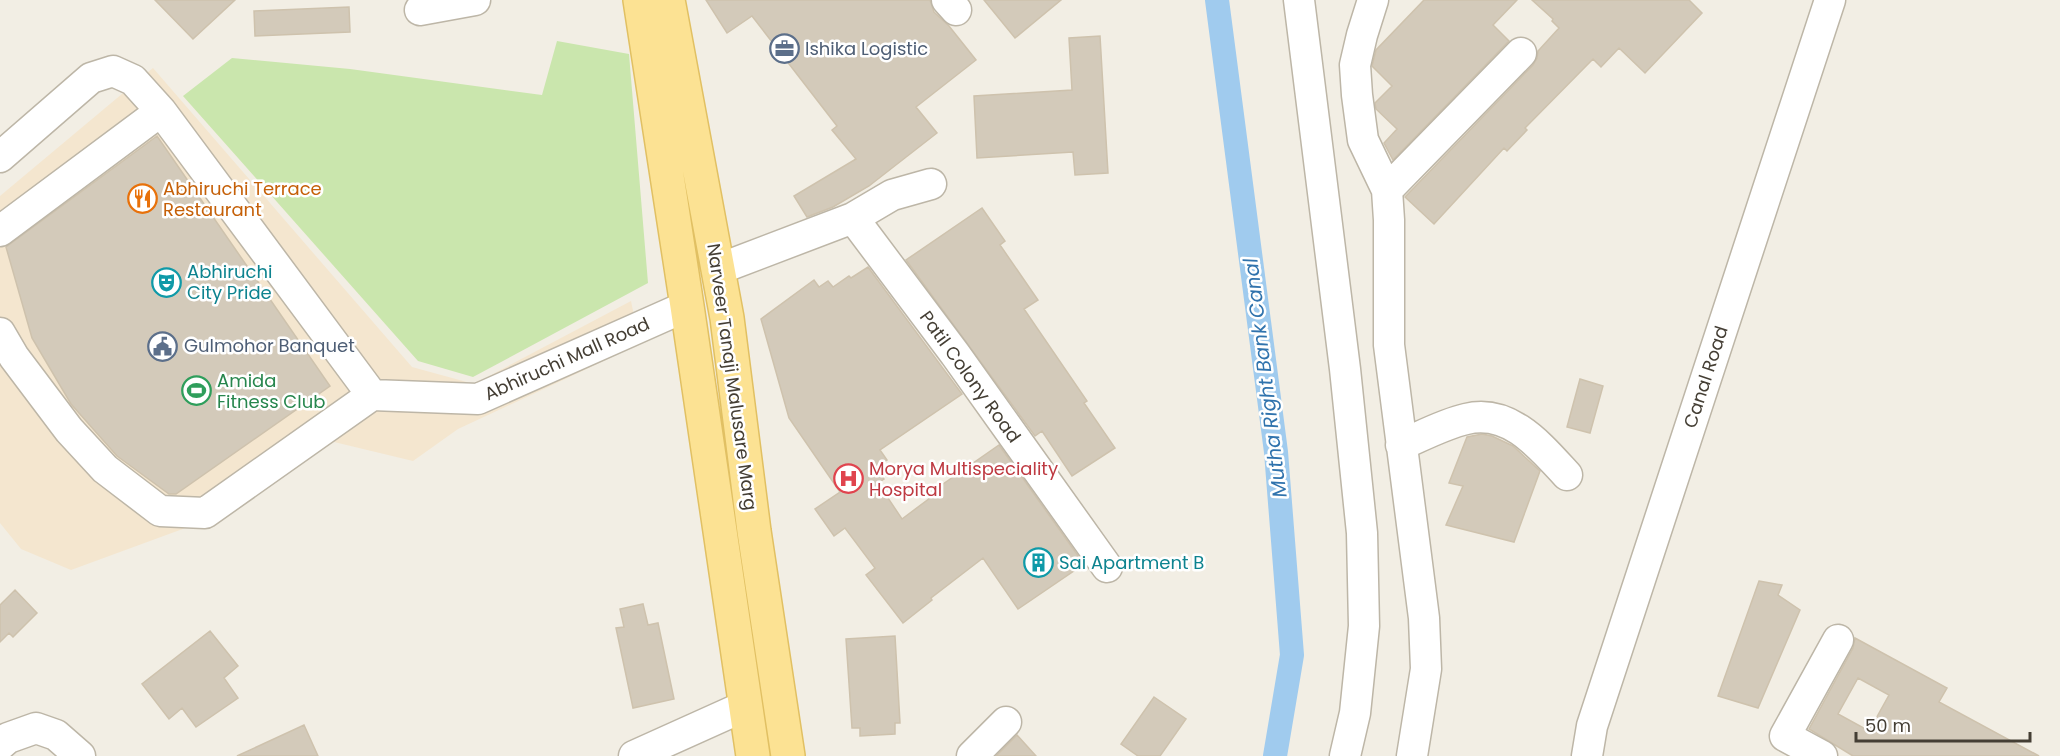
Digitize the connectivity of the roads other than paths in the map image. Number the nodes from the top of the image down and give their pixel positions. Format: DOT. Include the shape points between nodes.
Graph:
graph roads {
  1 [pos="475,0"];
  2 [pos="640,0"];
  3 [pos="668,0"];
  4 [pos="1299,0"];
  5 [pos="1373,0"];
  6 [pos="1830,0"];
  7 [pos="420,10"];
  8 [pos="1521,53"];
  9 [pos="161,111"];
  10 [pos="0,157"];
  11 [pos="931,184"];
  12 [pos="1387,190"];
  13 [pos="853,218"];
  14 [pos="0,231"];
  15 [pos="719,269"];
  16 [pos="687,306"];
  17 [pos="0,333"];
  18 [pos="372,395"];
  19 [pos="1401,445"];
  20 [pos="1567,474"];
  21 [pos="1107,567"];
  22 [pos="1838,640"];
  23 [pos="744,706"];
  24 [pos="1006,722"];
  25 [pos="0,745"];
  26 [pos="80,756"];
  27 [pos="634,756"];
  28 [pos="753,756"];
  29 [pos="788,756"];
  30 [pos="972,756"];
  31 [pos="1345,756"];
  32 [pos="1412,756"];
  33 [pos="1587,756"];
  34 [pos="1822,756"];
  1 -- 7 [label="street"];
  2 -- 16 [label="main road, Narveer Tanaji Malusare Marg"];
  3 -- 15 [label="main road, Narveer Tanaji Malusare Marg"];
  4 -- 31 [label="street" via="1362,533 1364,626 1355,712"];
  5 -- 12 [label="street" via="1355,65 1357,95 1363,140"];
  6 -- 33 [label="street, Canal Road" via="1595,714"];
  8 -- 12 [label="street"];
  9 -- 10 [label="street" via="133,80 112,71 91,78"];
  9 -- 14 [label="street"];
  9 -- 18 [label="street"];
  11 -- 13 [label="street" via="892,195"];
  12 -- 19 [label="street" via="1389,345"];
  13 -- 15 [label="street"];
  13 -- 21 [label="street, Patil Colony Road"];
  15 -- 29 [label="main road, Narveer Tanaji Malusare Marg"];
  16 -- 18 [label="street, Abhiruchi Mall Road" via="478,399"];
  16 -- 23 [label="main road, Narveer Tanaji Malusare Marg"];
  17 -- 18 [label="street" via="69,430 105,470 160,512 205,513"];
  19 -- 20 [label="street" via="1466,419 1484,417 1515,426 1530,436"];
  19 -- 32 [label="street" via="1424,618 1426,669"];
  22 -- 34 [label="street" via="1785,736"];
  23 -- 27 [label="street"];
  23 -- 28 [label="main road, Narveer Tanaji Malusare Marg"];
  24 -- 30 [label="street"];
  25 -- 26 [label="street" via="36,728 56,735"];
}
